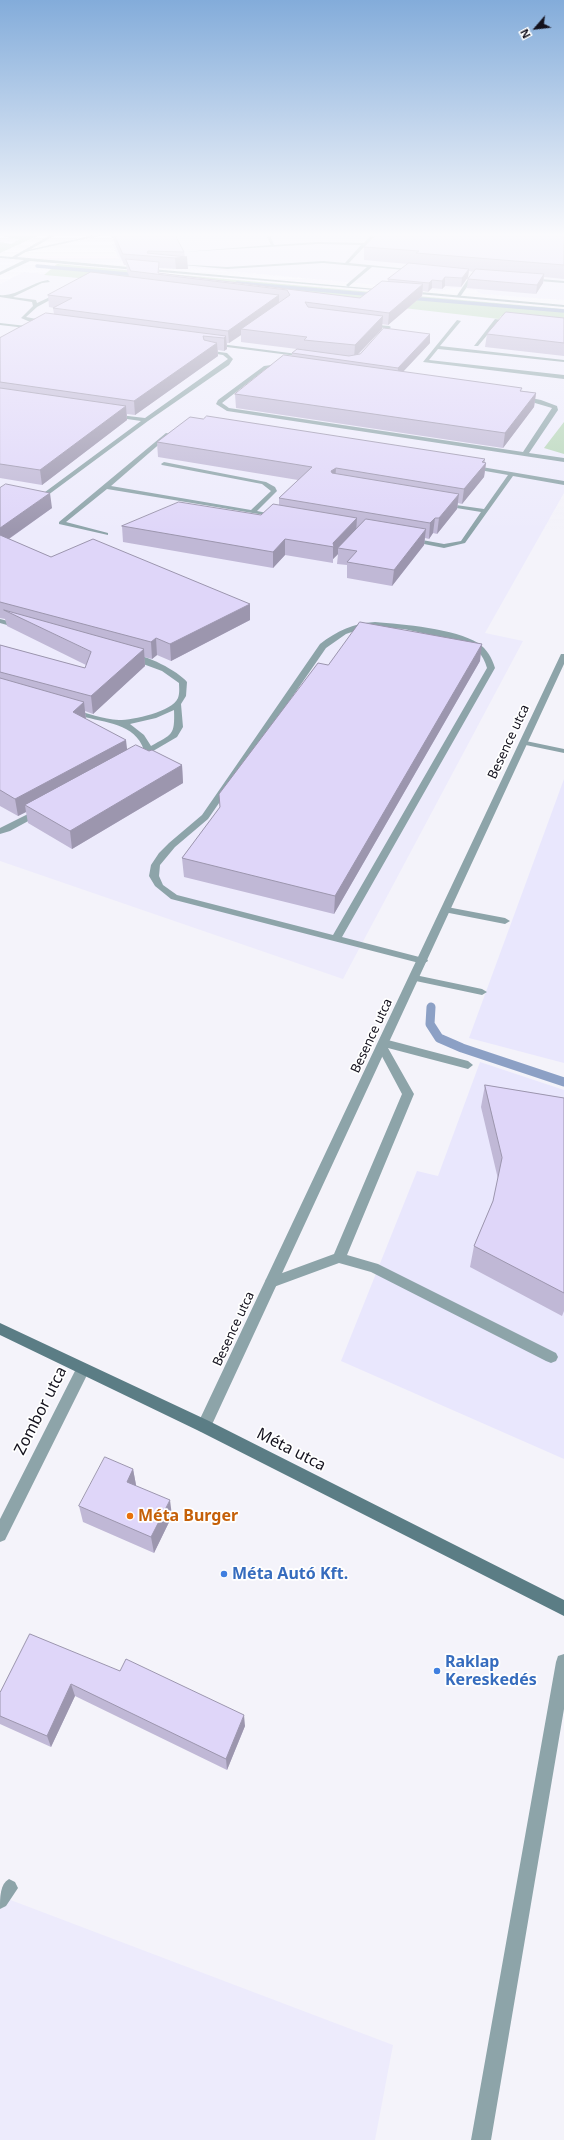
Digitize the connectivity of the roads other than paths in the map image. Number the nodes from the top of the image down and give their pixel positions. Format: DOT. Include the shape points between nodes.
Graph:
graph roads {
  1 [pos="383,333"];
  2 [pos="449,333"];
  3 [pos="486,333"];
  4 [pos="236,342"];
  5 [pos="206,343"];
  6 [pos="373,344"];
  7 [pos="476,345"];
  8 [pos="230,346"];
  9 [pos="437,347"];
  10 [pos="203,350"];
  11 [pos="312,357"];
  12 [pos="564,361"];
  13 [pos="291,366"];
  14 [pos="564,377"];
  15 [pos="515,398"];
  16 [pos="108,415"];
  17 [pos="146,420"];
  18 [pos="172,431"];
  19 [pos="525,454"];
  20 [pos="564,460"];
  21 [pos="164,464"];
  22 [pos="464,466"];
  23 [pos="512,474"];
  24 [pos="564,483"];
  25 [pos="106,487"];
  26 [pos="28,494"];
  27 [pos="434,502"];
  28 [pos="487,511"];
  29 [pos="252,512"];
  30 [pos="282,517"];
  31 [pos="106,534"];
  32 [pos="407,539"];
  33 [pos="0,621"];
  34 [pos="30,629"];
  35 [pos="122,654"];
  36 [pos="564,656"];
  37 [pos="178,705"];
  38 [pos="61,708"];
  39 [pos="120,722"];
  40 [pos="524,742"];
  41 [pos="148,751"];
  42 [pos="564,751"];
  43 [pos="128,762"];
  44 [pos="47,807"];
  45 [pos="0,831"];
  46 [pos="447,910"];
  47 [pos="505,921"];
  48 [pos="336,939"];
  49 [pos="423,961"];
  50 [pos="415,978"];
  51 [pos="482,992"];
  52 [pos="383,1045"];
  53 [pos="468,1065"];
  54 [pos="339,1258"];
  55 [pos="271,1283"];
  56 [pos="0,1329"];
  57 [pos="551,1358"];
  58 [pos="83,1369"];
  59 [pos="204,1426"];
  60 [pos="0,1535"];
  61 [pos="564,1608"];
  62 [pos="564,1662"];
  63 [pos="481,2140"];
  1 -- 6 [label="street"];
  2 -- 9 [label="street"];
  3 -- 7 [label="street"];
  4 -- 8 [label="street"];
  5 -- 8 [label="street"];
  8 -- 11 [label="street"];
  9 -- 12 [label="street"];
  9 -- 14 [label="street" via="425,360"];
  10 -- 17 [label="street" via="225,354 231,359"];
  13 -- 19 [label="street" via="266,367 219,404 227,409"];
  15 -- 19 [label="street" via="555,407"];
  16 -- 17 [label="street"];
  17 -- 26 [label="street" via="42,497"];
  18 -- 25 [label="street"];
  19 -- 20 [label="street"];
  21 -- 29 [label="street" via="264,483 273,488 274,491"];
  22 -- 23 [label="street"];
  23 -- 24 [label="street"];
  23 -- 28 [label="street"];
  25 -- 29 [label="street"];
  25 -- 31 [label="street" via="61,523"];
  27 -- 28 [label="street"];
  28 -- 32 [label="street" via="464,542 459,544 444,546"];
  29 -- 30 [label="street"];
  33 -- 34 [label="street"];
  35 -- 37 [label="street" via="166,670 182,682 182,698"];
  36 -- 40 [label="street, Besence utca"];
  37 -- 39 [label="street" via="165,712"];
  37 -- 41 [label="street" via="179,727 173,737"];
  38 -- 39 [label="street"];
  39 -- 41 [label="street" via="145,740"];
  40 -- 42 [label="street"];
  40 -- 46 [label="street, Besence utca"];
  41 -- 43 [label="street"];
  44 -- 45 [label="street" via="7,830"];
  46 -- 47 [label="street"];
  46 -- 49 [label="street, Besence utca"];
  48 -- 48 [label="street" via="174,896 162,890 156,879 156,861 205,817 323,646 333,637 356,627 383,624 460,639 472,644 482,651 491,668"];
  48 -- 49 [label="street"];
  49 -- 50 [label="street, Besence utca"];
  50 -- 51 [label="street"];
  50 -- 52 [label="street, Besence utca"];
  52 -- 53 [label="street"];
  52 -- 54 [label="street" via="408,1094"];
  52 -- 55 [label="street, Besence utca"];
  54 -- 55 [label="street"];
  54 -- 57 [label="street" via="374,1268"];
  55 -- 59 [label="street, Besence utca"];
  56 -- 58 [label="main road, Méta utca"];
  58 -- 59 [label="main road, Méta utca"];
  58 -- 60 [label="street, Zombor utca"];
  59 -- 61 [label="main road, Méta utca"];
  62 -- 63 [label="street"];
}
